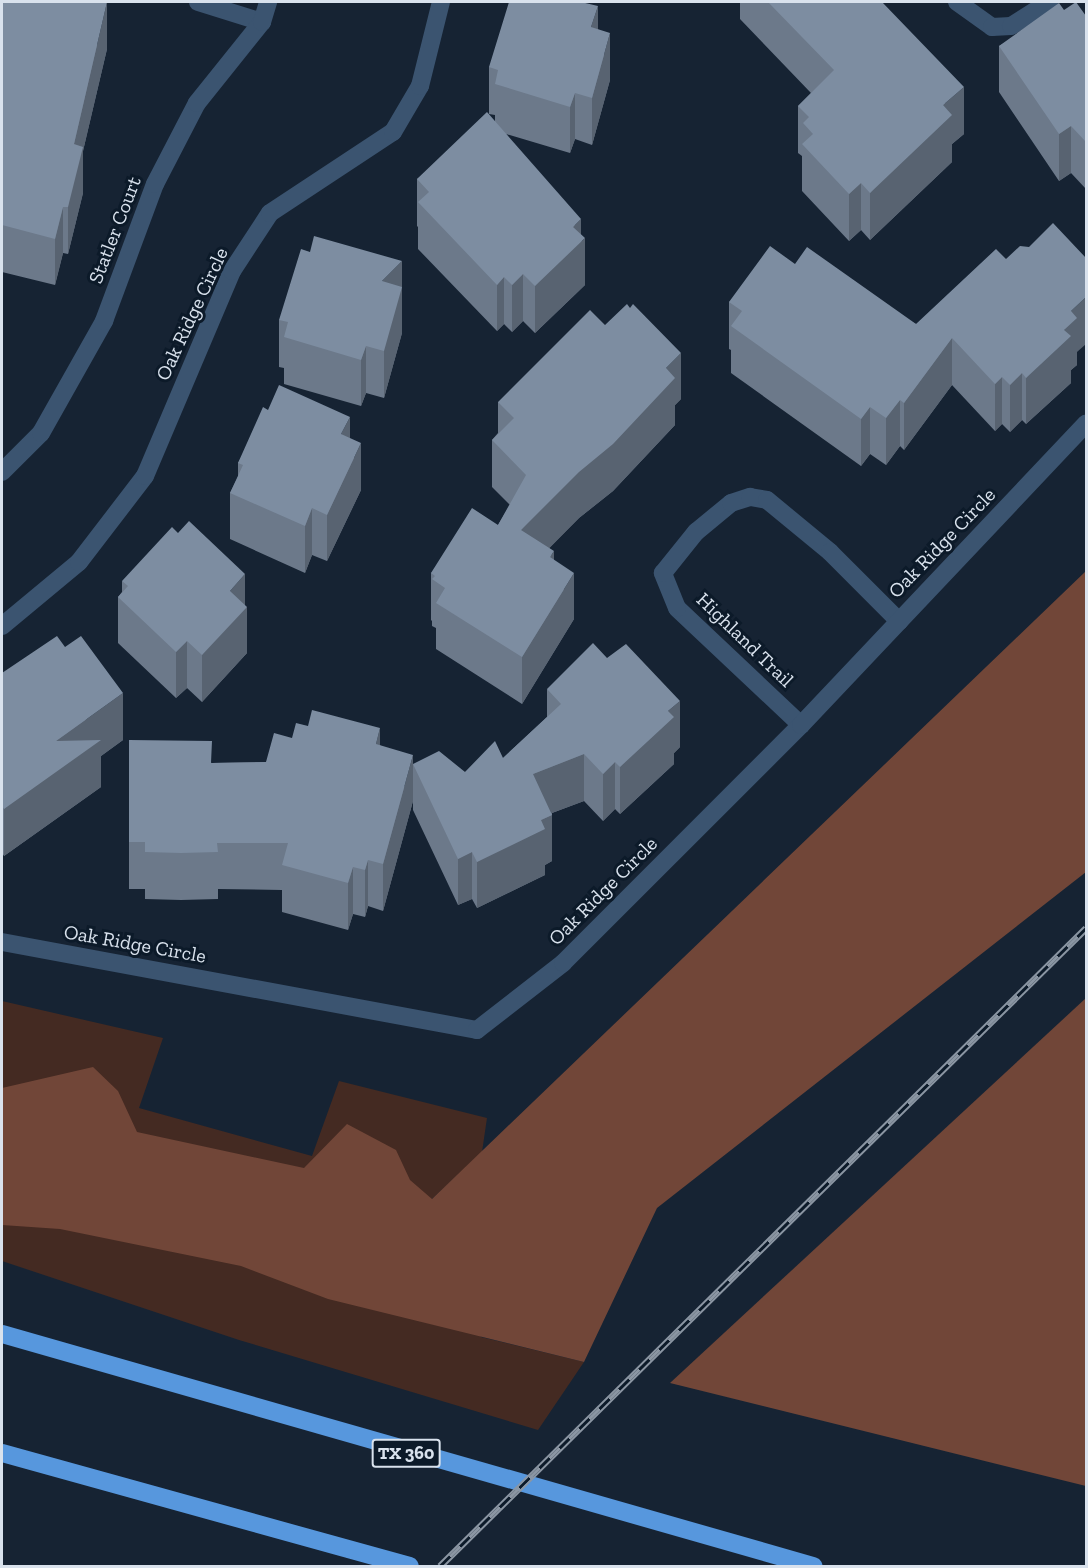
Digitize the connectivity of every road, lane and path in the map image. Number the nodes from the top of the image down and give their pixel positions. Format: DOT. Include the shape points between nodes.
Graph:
graph roads {
  1 [pos="198,2"];
  2 [pos="268,2"];
  3 [pos="441,2"];
  4 [pos="957,2"];
  5 [pos="1049,2"];
  6 [pos="262,22"];
  7 [pos="1086,424"];
  8 [pos="2,472"];
  9 [pos="899,621"];
  10 [pos="2,626"];
  11 [pos="801,725"];
  12 [pos="2,942"];
  13 [pos="2,1335"];
  14 [pos="2,1453"];
  15 [pos="410,1566"];
  16 [pos="813,1566"];
  1 -- 6 [label="street"];
  2 -- 6 [label="street, Statler Court"];
  3 -- 10 [label="street, Oak Ridge Circle" via="420,86 393,132 270,213 232,270 145,477 79,562"];
  4 -- 5 [label="street" via="964,11 992,27 1011,27"];
  6 -- 8 [label="street, Statler Court" via="197,103 155,184 104,321 41,433"];
  7 -- 9 [label="street, Oak Ridge Circle"];
  9 -- 11 [label="street, Oak Ridge Circle"];
  9 -- 11 [label="street, Highland Trail" via="830,552 767,500 750,497 731,503 696,532 663,573 677,608"];
  11 -- 12 [label="street, Oak Ridge Circle" via="563,963 477,1030"];
  13 -- 16 [label="highway, TX 360"];
  14 -- 15 [label="highway"];
}
